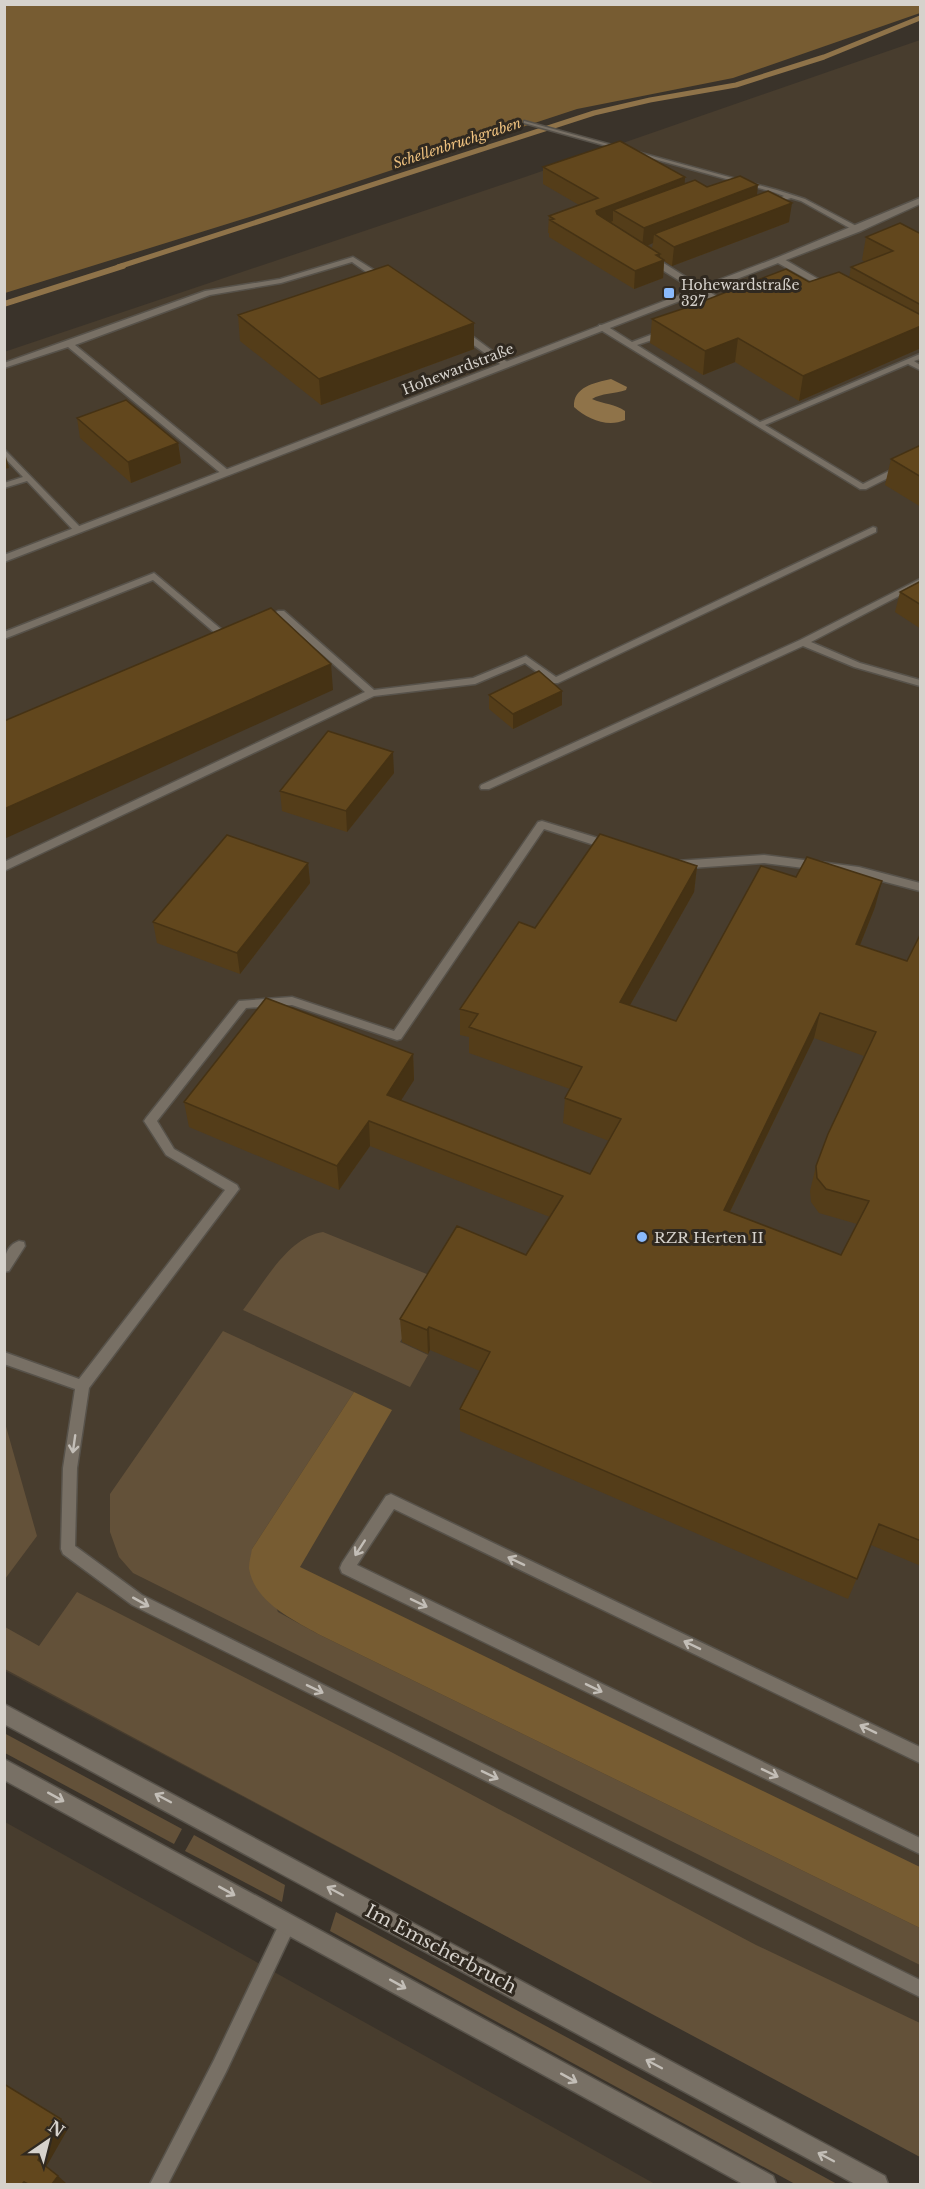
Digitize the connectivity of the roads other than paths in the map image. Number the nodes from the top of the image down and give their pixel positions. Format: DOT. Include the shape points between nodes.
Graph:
graph roads {
  1 [pos="526,122"];
  2 [pos="733,180"];
  3 [pos="722,184"];
  4 [pos="790,196"];
  5 [pos="921,201"];
  6 [pos="758,208"];
  7 [pos="858,229"];
  8 [pos="652,249"];
  9 [pos="779,260"];
  10 [pos="392,286"];
  11 [pos="700,290"];
  12 [pos="839,293"];
  13 [pos="719,311"];
  14 [pos="451,326"];
  15 [pos="602,327"];
  16 [pos="675,328"];
  17 [pos="69,344"];
  18 [pos="631,345"];
  19 [pos="921,356"];
  20 [pos="908,361"];
  21 [pos="506,364"];
  22 [pos="4,366"];
  23 [pos="921,368"];
  24 [pos="759,424"];
  25 [pos="4,451"];
  26 [pos="921,459"];
  27 [pos="226,473"];
  28 [pos="30,478"];
  29 [pos="4,486"];
  30 [pos="78,530"];
  31 [pos="873,530"];
  32 [pos="4,559"];
  33 [pos="921,582"];
  34 [pos="253,625"];
  35 [pos="4,636"];
  36 [pos="214,641"];
  37 [pos="802,642"];
  38 [pos="921,683"];
  39 [pos="372,693"];
  40 [pos="485,787"];
  41 [pos="619,848"];
  42 [pos="663,862"];
  43 [pos="4,867"];
  44 [pos="921,887"];
  45 [pos="19,1246"];
  46 [pos="4,1267"];
  47 [pos="4,1358"];
  48 [pos="82,1386"];
  49 [pos="4,1713"];
  50 [pos="921,1755"];
  51 [pos="4,1769"];
  52 [pos="921,1846"];
  53 [pos="288,1924"];
  54 [pos="921,1989"];
  55 [pos="159,2184"];
  56 [pos="765,2184"];
  57 [pos="877,2184"];
  1 -- 2 [label="lane"];
  2 -- 3 [label="lane"];
  2 -- 4 [label="lane"];
  4 -- 6 [label="lane"];
  4 -- 7 [label="lane"];
  5 -- 7 [label="street, Hohewardstraße"];
  7 -- 9 [label="street, Hohewardstraße"];
  8 -- 11 [label="lane" via="641,254"];
  9 -- 11 [label="street, Hohewardstraße"];
  9 -- 12 [label="lane"];
  10 -- 17 [label="lane" via="353,259 281,281 208,293"];
  11 -- 13 [label="lane" via="722,303 724,307"];
  11 -- 15 [label="street, Hohewardstraße"];
  14 -- 21 [label="lane"];
  15 -- 18 [label="lane"];
  15 -- 21 [label="street, Hohewardstraße"];
  16 -- 18 [label="lane"];
  17 -- 22 [label="lane"];
  17 -- 27 [label="lane"];
  18 -- 24 [label="lane"];
  19 -- 20 [label="lane"];
  20 -- 23 [label="lane"];
  20 -- 24 [label="lane"];
  21 -- 27 [label="street, Hohewardstraße"];
  24 -- 26 [label="lane" via="863,487"];
  25 -- 28 [label="lane"];
  27 -- 30 [label="street, Hohewardstraße"];
  28 -- 29 [label="lane"];
  28 -- 30 [label="lane"];
  30 -- 32 [label="street, Hohewardstraße"];
  31 -- 39 [label="lane" via="555,681 526,659 475,681"];
  33 -- 37 [label="lane"];
  34 -- 39 [label="lane" via="281,613"];
  35 -- 36 [label="lane" via="154,576 230,635"];
  37 -- 38 [label="lane"];
  37 -- 40 [label="lane"];
  39 -- 43 [label="lane"];
  41 -- 48 [label="lane" via="542,825 397,1036 292,1001 243,1004 150,1121 170,1152 233,1189"];
  42 -- 44 [label="lane" via="674,865 764,859 859,871"];
  45 -- 46 [label="lane"];
  47 -- 48 [label="lane"];
  48 -- 54 [label="lane, one-way" via="70,1468 68,1549 137,1600"];
  57 -- 49 [label="street, Im Emscherbruch, one-way"];
  50 -- 52 [label="lane, one-way" via="391,1501 347,1568"];
  51 -- 53 [label="street, one-way"];
  53 -- 55 [label="lane"];
  53 -- 56 [label="street, one-way"];
}
